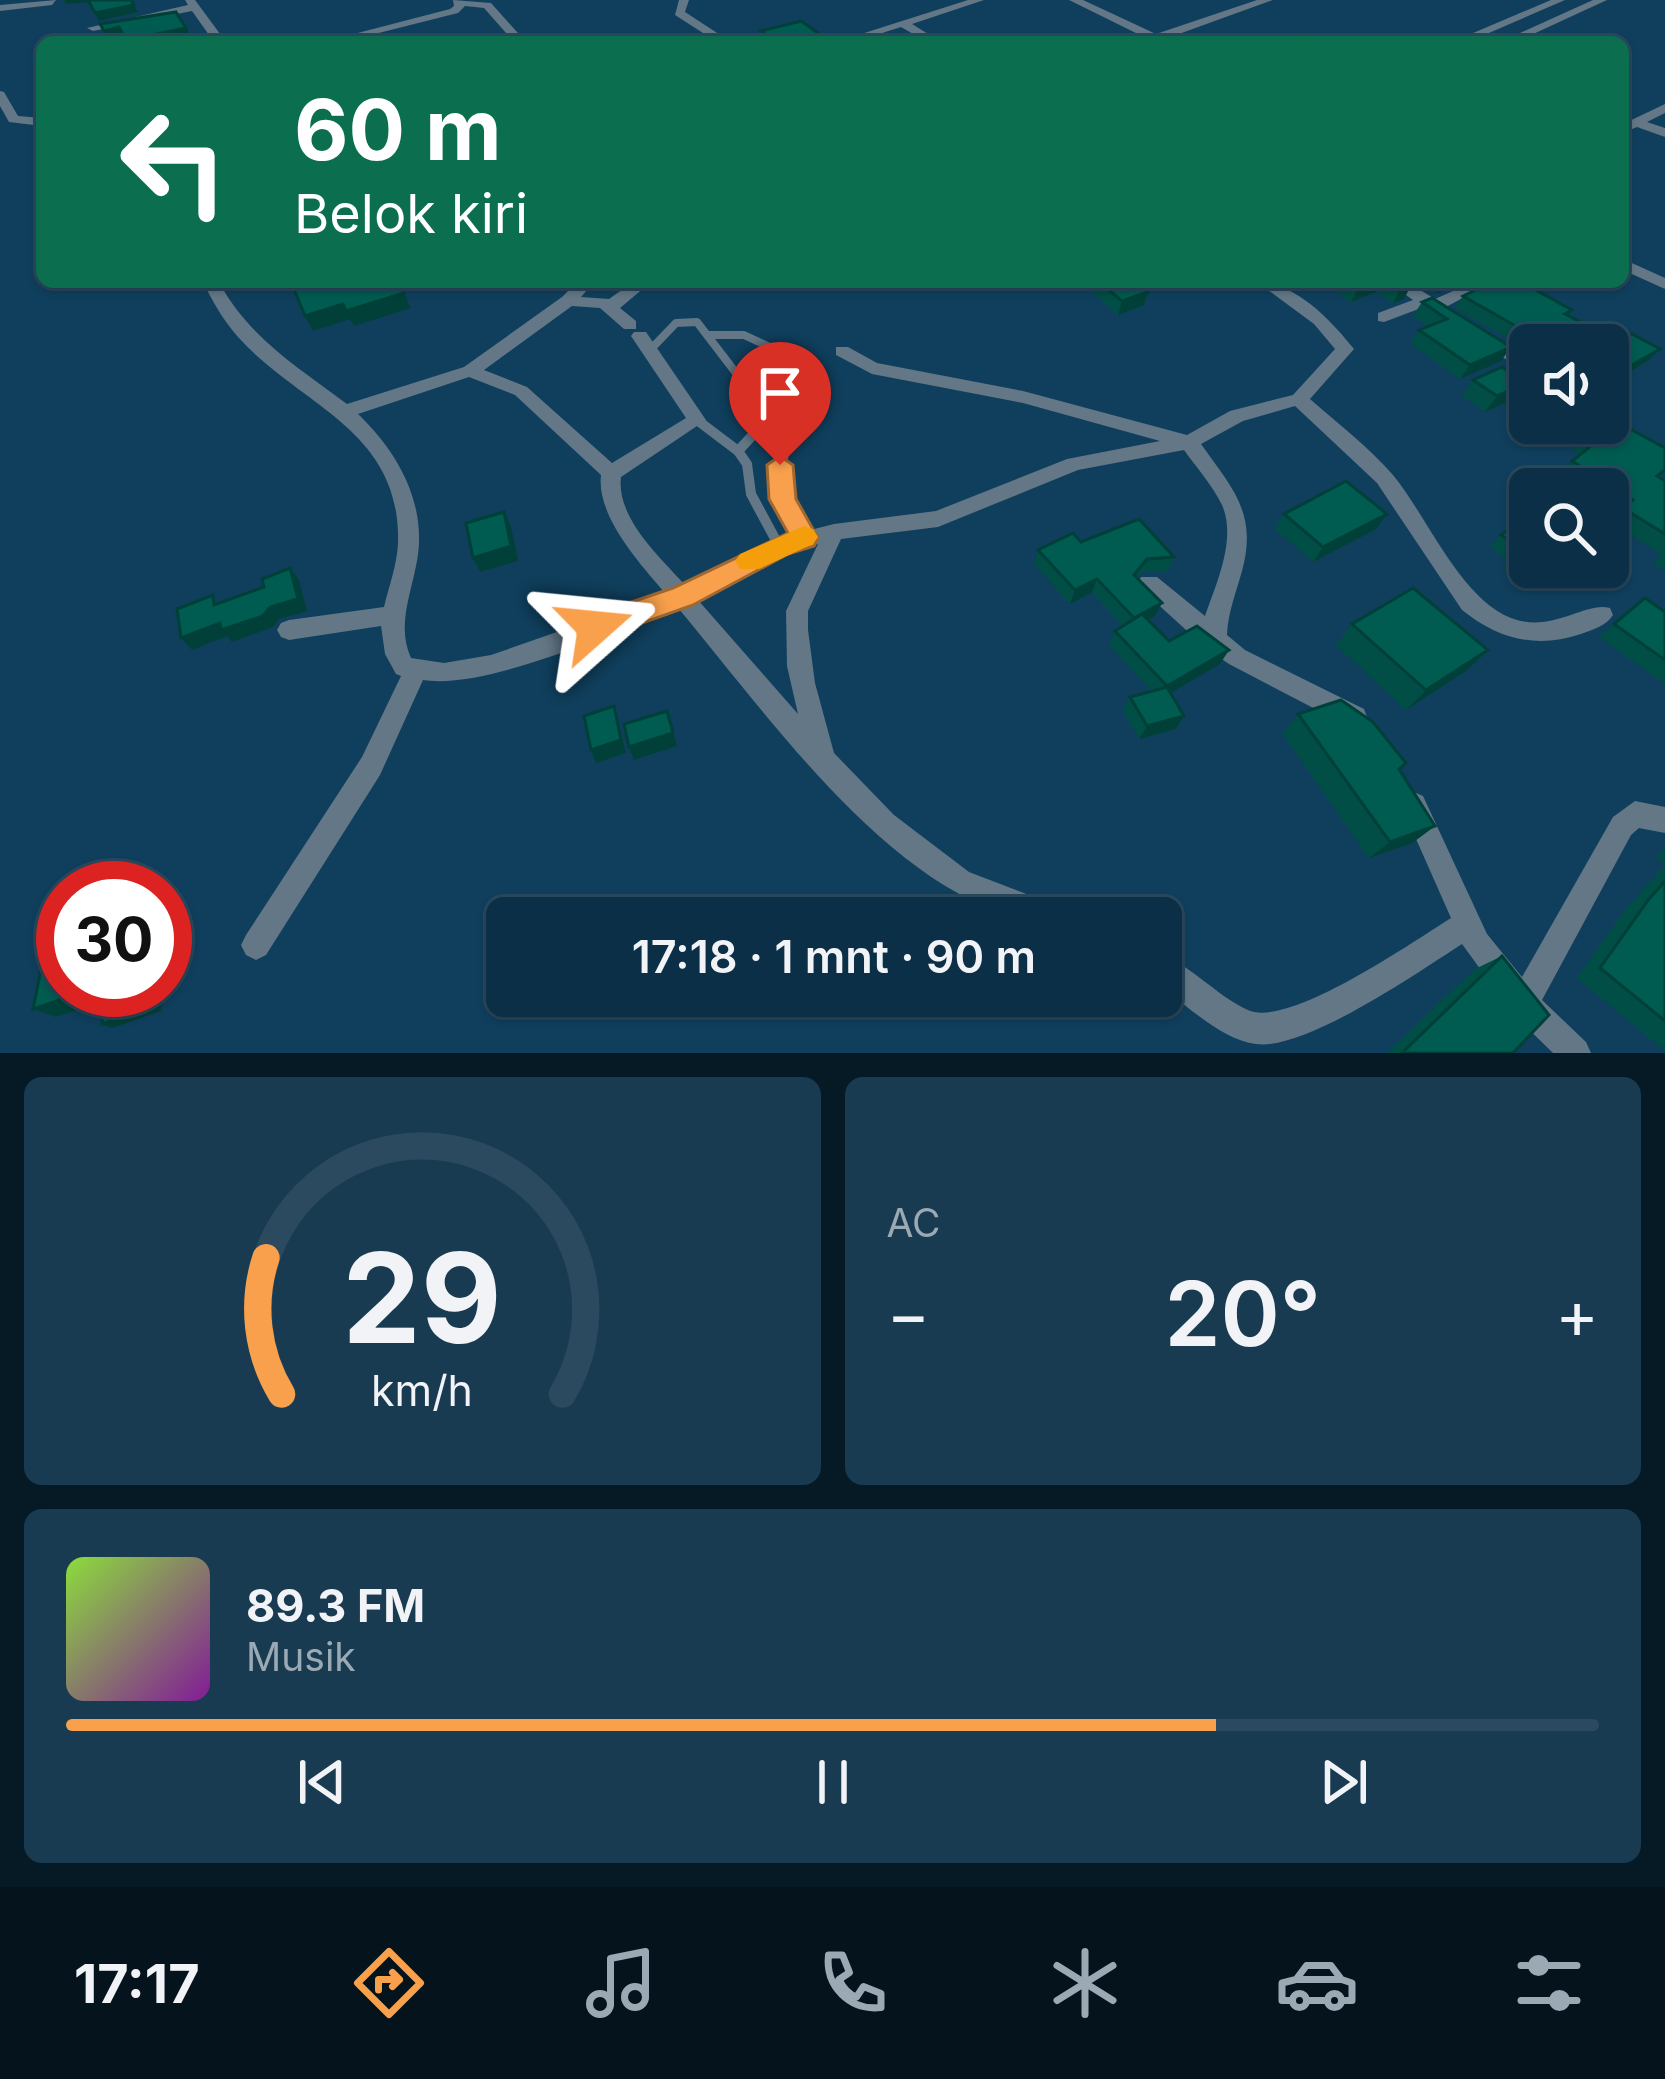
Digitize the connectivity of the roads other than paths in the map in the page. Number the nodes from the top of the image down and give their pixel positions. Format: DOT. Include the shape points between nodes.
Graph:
graph roads {
  1 [pos="684,0"];
  2 [pos="979,0"];
  3 [pos="1074,0"];
  4 [pos="1268,0"];
  5 [pos="1560,0"];
  6 [pos="1602,0"];
  7 [pos="459,1"];
  8 [pos="52,2"];
  9 [pos="193,3"];
  10 [pos="0,8"];
  11 [pos="903,24"];
  12 [pos="92,28"];
  13 [pos="216,36"];
  14 [pos="355,36"];
  15 [pos="515,36"];
  16 [pos="715,36"];
  17 [pos="862,36"];
  18 [pos="924,36"];
  19 [pos="1146,36"];
  20 [pos="1170,36"];
  21 [pos="1473,36"];
  22 [pos="1520,36"];
  23 [pos="0,95"];
  24 [pos="1665,108"];
  25 [pos="1629,119"];
  26 [pos="36,121"];
  27 [pos="1629,121"];
  28 [pos="1665,133"];
  29 [pos="1629,267"];
  30 [pos="1665,284"];
  31 [pos="215,288"];
  32 [pos="580,288"];
  33 [pos="635,288"];
  34 [pos="1274,288"];
  35 [pos="1405,288"];
  36 [pos="1472,288"];
  37 [pos="568,301"];
  38 [pos="1430,304"];
  39 [pos="611,307"];
  40 [pos="1384,316"];
  41 [pos="708,335"];
  42 [pos="640,337"];
  43 [pos="842,351"];
  44 [pos="1509,355"];
  45 [pos="470,371"];
  46 [pos="1299,399"];
  47 [pos="347,411"];
  48 [pos="697,420"];
  49 [pos="1189,442"];
  50 [pos="738,451"];
  51 [pos="611,473"];
  52 [pos="834,532"];
  53 [pos="805,538"];
  54 [pos="779,546"];
  55 [pos="1149,583"];
  56 [pos="683,596"];
  57 [pos="1602,614"];
  58 [pos="394,615"];
  59 [pos="289,630"];
  60 [pos="1215,642"];
  61 [pos="416,669"];
  62 [pos="1378,737"];
  63 [pos="822,759"];
  64 [pos="1406,788"];
  65 [pos="1665,820"];
  66 [pos="999,897"];
  67 [pos="1469,923"];
  68 [pos="256,945"];
  69 [pos="1182,983"];
  70 [pos="1524,1003"];
  71 [pos="1575,1053"];
  1 -- 16 [label="street" via="679,13"];
  2 -- 11 [label="street"];
  3 -- 19 [label="street"];
  4 -- 20 [label="street"];
  5 -- 21 [label="street"];
  6 -- 22 [label="street"];
  7 -- 14 [label="street" via="454,11"];
  7 -- 15 [label="street" via="487,5"];
  8 -- 10 [label="street"];
  9 -- 12 [label="street"];
  9 -- 13 [label="street"];
  11 -- 17 [label="street"];
  11 -- 18 [label="street"];
  23 -- 26 [label="street" via="14,119"];
  24 -- 25 [label="street"];
  27 -- 28 [label="street"];
  29 -- 30 [label="street"];
  31 -- 47 [label="street" via="241,333"];
  32 -- 37 [label="street"];
  33 -- 39 [label="street"];
  34 -- 46 [label="street" via="1345,349"];
  35 -- 38 [label="street"];
  36 -- 38 [label="street"];
  37 -- 39 [label="street"];
  37 -- 45 [label="street"];
  38 -- 40 [label="street"];
  38 -- 44 [label="street"];
  39 -- 42 [label="street"];
  41 -- 42 [label="lane" via="686,318"];
  41 -- 50 [label="lane" via="765,411 765,422"];
  41 -- 53 [label="lane" via="744,335 810,366 780,465 783,499"];
  42 -- 48 [label="street"];
  43 -- 49 [label="street" via="872,368"];
  45 -- 47 [label="street"];
  45 -- 51 [label="street" via="521,391"];
  46 -- 49 [label="street" via="1237,416"];
  46 -- 57 [label="street" via="1384,478 1489,620 1532,635"];
  47 -- 58 [label="street" via="389,463 401,493 409,548"];
  48 -- 50 [label="lane"];
  48 -- 51 [label="street"];
  49 -- 52 [label="street" via="1059,469 938,519"];
  49 -- 60 [label="street" via="1232,502 1238,524"];
  50 -- 54 [label="lane"];
  51 -- 56 [label="street" via="618,516"];
  52 -- 53 [label="street"];
  52 -- 63 [label="street" via="795,626"];
  53 -- 54 [label="street"];
  54 -- 56 [label="street"];
  55 -- 60 [label="street"];
  56 -- 61 [label="street" via="491,665"];
  56 -- 63 [label="street"];
  58 -- 59 [label="street"];
  58 -- 61 [label="street" via="392,651 404,668"];
  60 -- 62 [label="street" via="1327,698"];
  61 -- 68 [label="street" via="371,766"];
  63 -- 66 [label="street" via="885,824 960,882"];
  64 -- 67 [label="street"];
  65 -- 70 [label="street" via="1635,814 1622,826"];
  67 -- 69 [label="street" via="1282,1028 1254,1029"];
  67 -- 70 [label="street"];
  70 -- 71 [label="street"];
}
